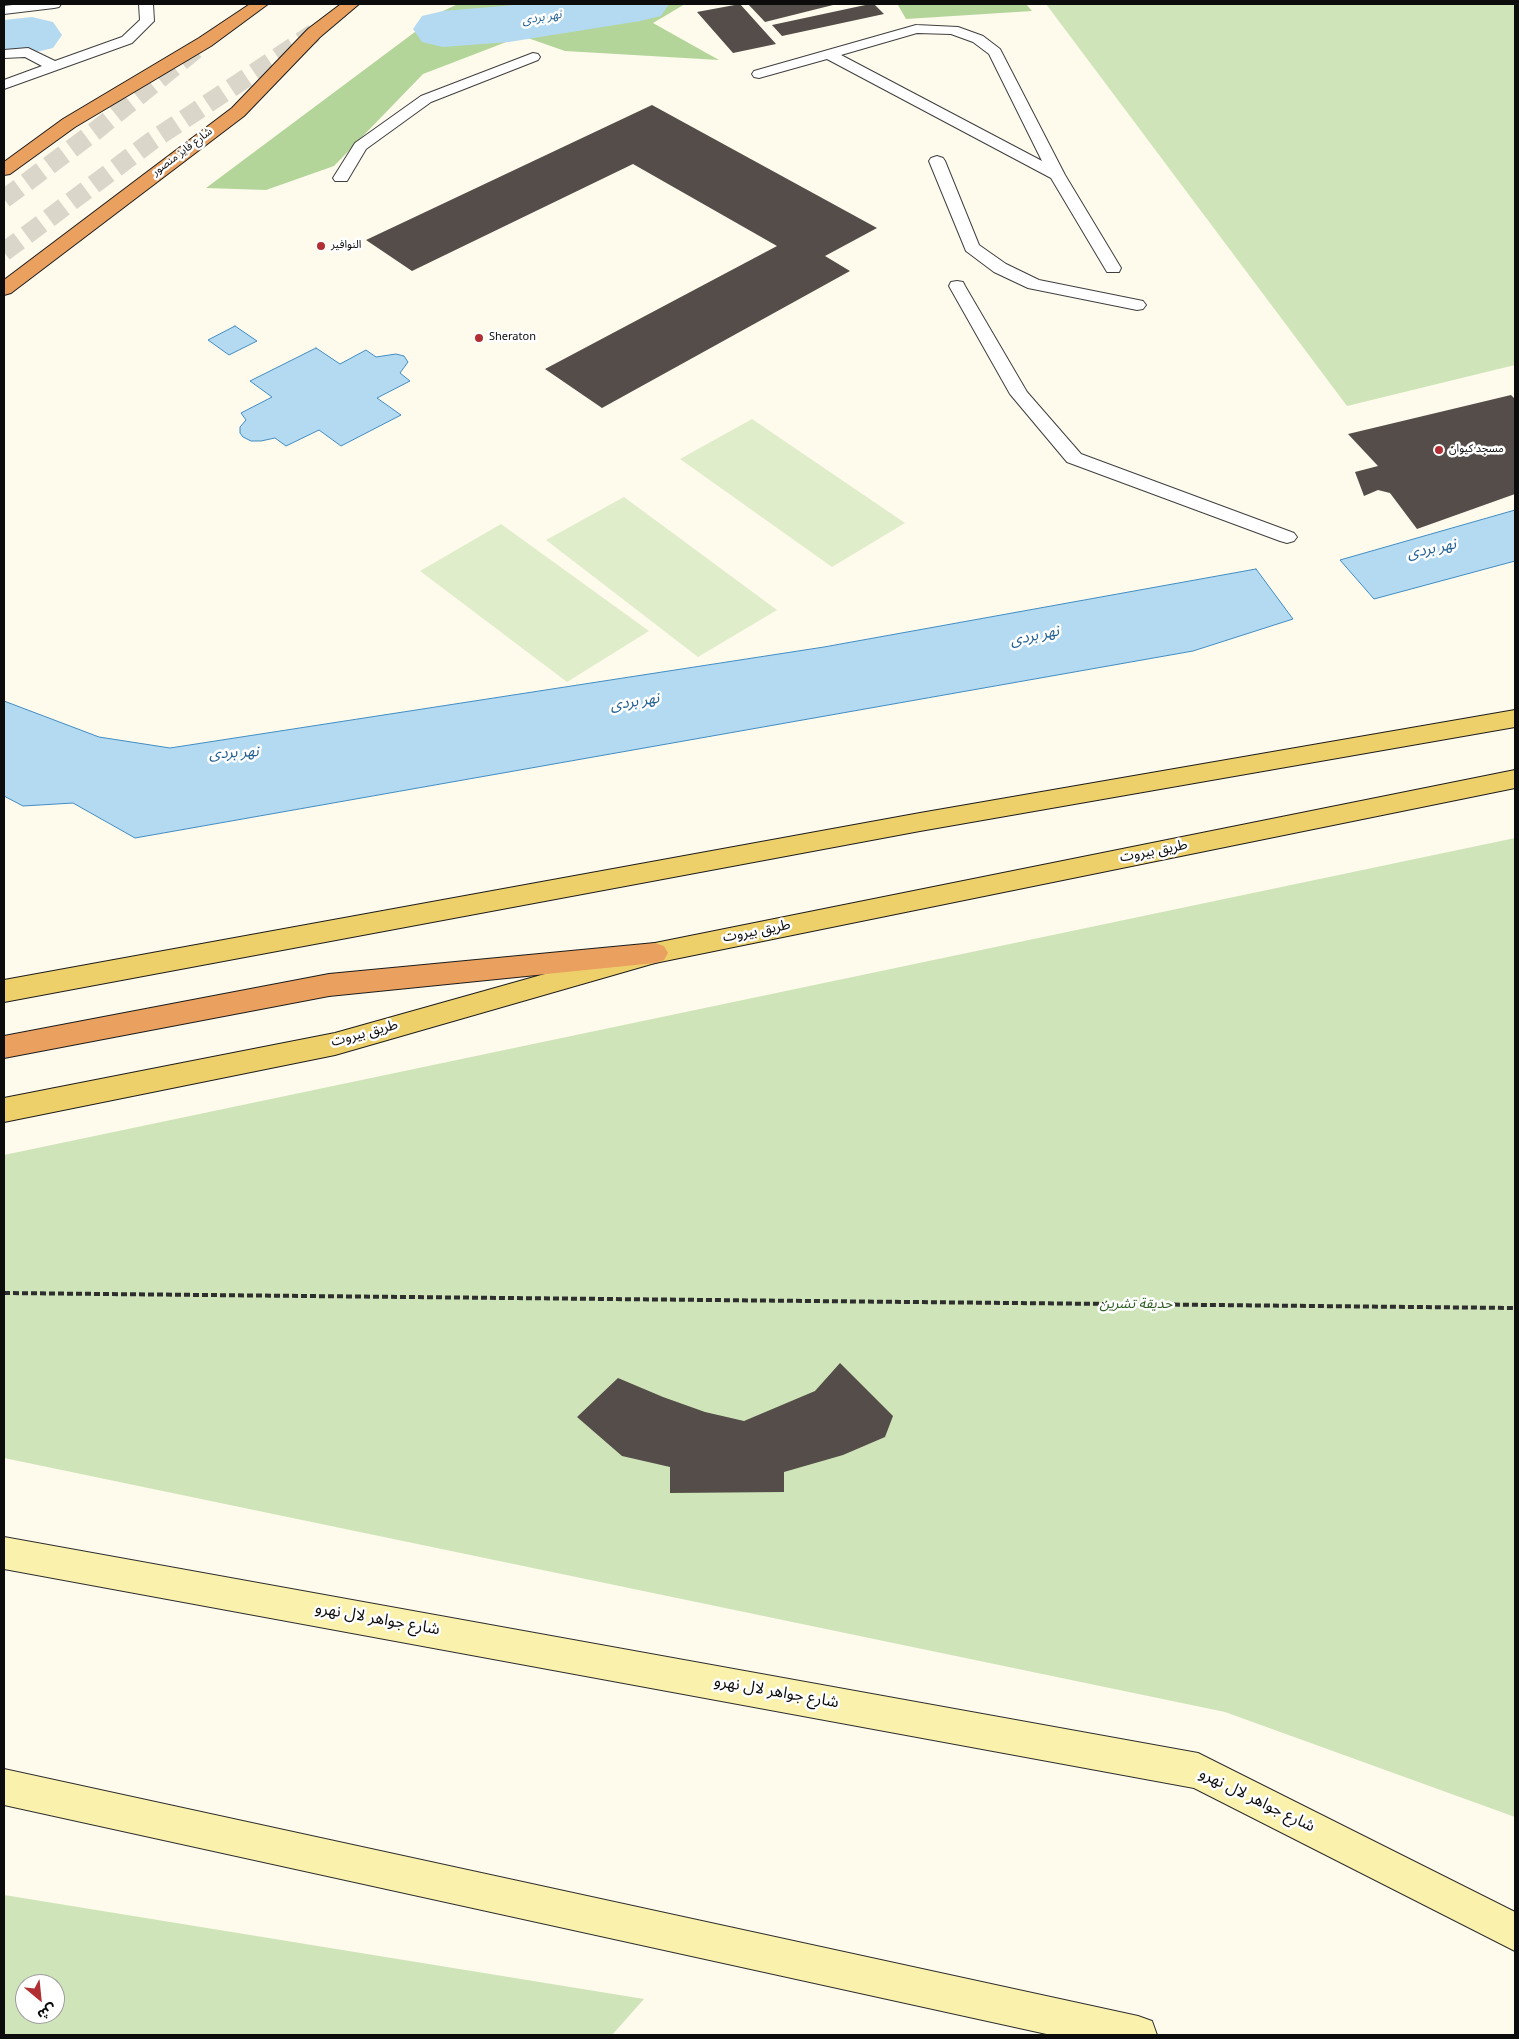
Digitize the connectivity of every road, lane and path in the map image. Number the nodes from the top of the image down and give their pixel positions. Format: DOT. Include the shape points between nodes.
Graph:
graph roads {
  1 [pos="54,4"];
  2 [pos="146,4"];
  3 [pos="260,4"];
  4 [pos="351,4"];
  5 [pos="4,10"];
  6 [pos="4,54"];
  7 [pos="828,54"];
  8 [pos="533,57"];
  9 [pos="54,67"];
  10 [pos="759,74"];
  11 [pos="4,85"];
  12 [pos="937,161"];
  13 [pos="4,170"];
  14 [pos="1057,175"];
  15 [pos="341,178"];
  16 [pos="1113,268"];
  17 [pos="957,286"];
  18 [pos="4,288"];
  19 [pos="1137,305"];
  20 [pos="1287,537"];
  21 [pos="1515,718"];
  22 [pos="1515,779"];
  23 [pos="655,953"];
  24 [pos="4,990"];
  25 [pos="4,1047"];
  26 [pos="4,1110"];
  27 [pos="4,1293"];
  28 [pos="1515,1308"];
  29 [pos="4,1553"];
  30 [pos="4,1787"];
  31 [pos="1515,1932"];
  32 [pos="1138,2035"];
  1 -- 5 [label="lane"];
  2 -- 9 [label="lane" via="147,21 127,40"];
  3 -- 13 [label="highway" via="205,42 68,123"];
  4 -- 18 [label="highway, شارع فايز منصور" via="314,34 238,112"];
  6 -- 9 [label="lane" via="28,52"];
  7 -- 10 [label="lane"];
  7 -- 14 [label="lane"];
  7 -- 14 [label="lane" via="916,29 953,30 978,38 995,52"];
  8 -- 15 [label="lane" via="426,99 360,146"];
  9 -- 11 [label="lane"];
  12 -- 19 [label="lane" via="972,248 1000,268 1034,284"];
  14 -- 16 [label="lane"];
  17 -- 20 [label="lane" via="1019,394 1074,458"];
  21 -- 24 [label="main road" via="920,822"];
  22 -- 23 [label="main road, طريق بيروت"];
  23 -- 25 [label="highway" via="329,985"];
  23 -- 26 [label="main road, طريق بيروت" via="335,1044"];
  27 -- 28 [label="path"];
  29 -- 31 [label="main road, شارع جواهر لال نهرو" via="1198,1771"];
  30 -- 32 [label="main road"];
}
